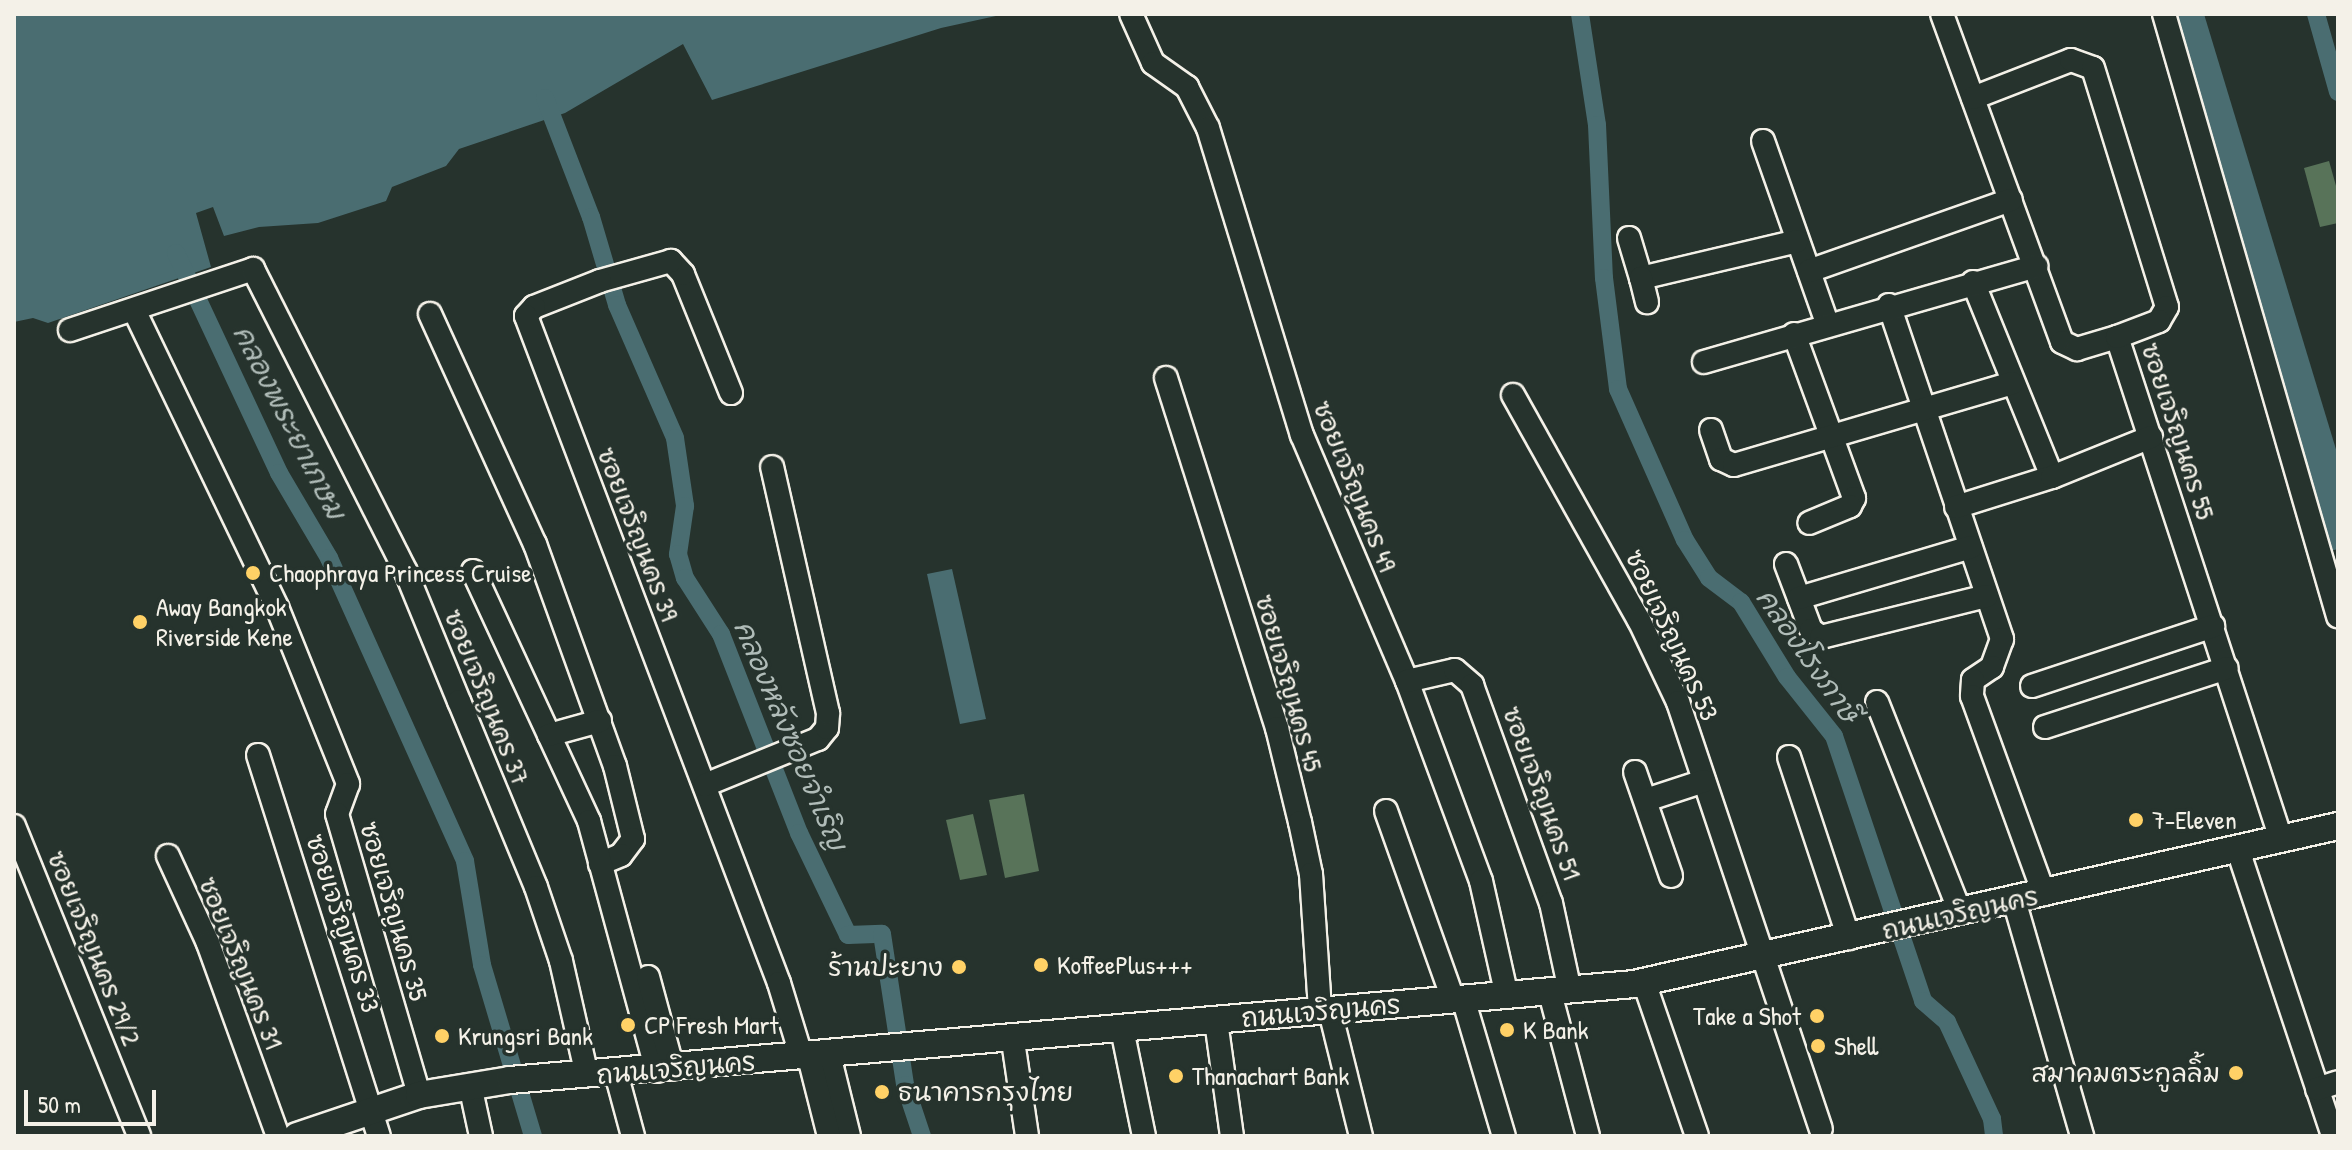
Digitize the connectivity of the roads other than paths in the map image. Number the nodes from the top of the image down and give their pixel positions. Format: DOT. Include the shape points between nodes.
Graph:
graph roads {
  1 [pos="1131,14"];
  2 [pos="1942,14"];
  3 [pos="2164,14"];
  4 [pos="1973,98"];
  5 [pos="1763,141"];
  6 [pos="2011,200"];
  7 [pos="1629,238"];
  8 [pos="1797,241"];
  9 [pos="2036,266"];
  10 [pos="1809,271"];
  11 [pos="1641,278"];
  12 [pos="1973,282"];
  13 [pos="1647,302"];
  14 [pos="1889,305"];
  15 [pos="134,310"];
  16 [pos="430,314"];
  17 [pos="1827,323"];
  18 [pos="70,330"];
  19 [pos="1794,334"];
  20 [pos="2117,337"];
  21 [pos="1704,362"];
  22 [pos="1166,378"];
  23 [pos="2012,383"];
  24 [pos="731,393"];
  25 [pos="1513,395"];
  26 [pos="1923,408"];
  27 [pos="1711,430"];
  28 [pos="2151,437"];
  29 [pos="1831,439"];
  30 [pos="772,467"];
  31 [pos="2052,477"];
  32 [pos="1956,507"];
  33 [pos="1809,523"];
  34 [pos="1971,547"];
  35 [pos="1786,564"];
  36 [pos="473,571"];
  37 [pos="1987,596"];
  38 [pos="1799,598"];
  39 [pos="2338,616"];
  40 [pos="2213,626"];
  41 [pos="2227,668"];
  42 [pos="1407,681"];
  43 [pos="2032,686"];
  44 [pos="1877,702"];
  45 [pos="600,721"];
  46 [pos="2045,727"];
  47 [pos="549,735"];
  48 [pos="258,755"];
  49 [pos="1789,757"];
  50 [pos="1635,772"];
  51 [pos="1704,781"];
  52 [pos="705,785"];
  53 [pos="1646,800"];
  54 [pos="1386,811"];
  55 [pos="14,826"];
  56 [pos="2338,826"];
  57 [pos="2281,839"];
  58 [pos="2238,850"];
  59 [pos="168,856"];
  60 [pos="603,857"];
  61 [pos="1671,876"];
  62 [pos="2044,894"];
  63 [pos="2014,900"];
  64 [pos="1960,912"];
  65 [pos="1849,938"];
  66 [pos="1765,957"];
  67 [pos="1644,982"];
  68 [pos="1560,992"];
  69 [pos="1507,996"];
  70 [pos="1458,998"];
  71 [pos="1325,1011"];
  72 [pos="1216,1021"];
  73 [pos="1122,1029"];
  74 [pos="1013,1041"];
  75 [pos="813,1057"];
  76 [pos="665,1070"];
  77 [pos="616,1073"];
  78 [pos="587,1075"];
  79 [pos="470,1085"];
  80 [pos="2328,1085"];
  81 [pos="419,1095"];
  82 [pos="372,1109"];
  83 [pos="1821,1129"];
  84 [pos="139,1136"];
  85 [pos="278,1136"];
  86 [pos="297,1136"];
  87 [pos="379,1136"];
  88 [pos="481,1136"];
  89 [pos="633,1136"];
  90 [pos="829,1136"];
  91 [pos="849,1136"];
  92 [pos="1027,1136"];
  93 [pos="1144,1136"];
  94 [pos="1232,1136"];
  95 [pos="1361,1136"];
  96 [pos="1504,1136"];
  97 [pos="1588,1136"];
  98 [pos="1697,1136"];
  99 [pos="2082,1136"];
  100 [pos="2333,1136"];
  1 -- 42 [label="street, ซอยเจริญนคร 49" via="1153,63 1187,87 1199,108 1302,435"];
  2 -- 4 [label="street, ซอยเจริญนคร 55"];
  3 -- 39 [label="street"];
  4 -- 6 [label="street, ซอยเจริญนคร 55"];
  4 -- 20 [label="street" via="2071,60 2093,68 2167,307 2159,321"];
  5 -- 8 [label="street"];
  6 -- 9 [label="street, ซอยเจริญนคร 55"];
  6 -- 10 [label="street"];
  7 -- 11 [label="street"];
  8 -- 10 [label="street"];
  8 -- 11 [label="street"];
  9 -- 12 [label="street"];
  9 -- 20 [label="street, ซอยเจริญนคร 55" via="2068,348"];
  10 -- 17 [label="street"];
  11 -- 13 [label="street"];
  12 -- 14 [label="street"];
  12 -- 23 [label="street"];
  14 -- 17 [label="street"];
  14 -- 26 [label="street"];
  15 -- 18 [label="street"];
  15 -- 78 [label="street, ซอยเจริญนคร 37" via="253,269 406,572 551,931"];
  15 -- 81 [label="street, ซอยเจริญนคร 35" via="277,607 348,784 337,814"];
  16 -- 45 [label="street" via="535,544"];
  17 -- 19 [label="street"];
  19 -- 21 [label="street"];
  19 -- 29 [label="street"];
  20 -- 28 [label="street, ซอยเจริญนคร 55"];
  22 -- 71 [label="street, ซอยเจริญนคร 45" via="1277,728 1311,874"];
  23 -- 26 [label="street"];
  23 -- 31 [label="street"];
  24 -- 52 [label="street, ซอยเจริญนคร 39" via="677,266 665,261 534,307 526,322"];
  25 -- 51 [label="street, ซอยเจริญนคร 53" via="1639,620 1678,702"];
  26 -- 29 [label="street"];
  26 -- 32 [label="street"];
  27 -- 29 [label="street" via="1721,459 1734,465"];
  28 -- 31 [label="street"];
  28 -- 40 [label="street, ซอยเจริญนคร 55"];
  29 -- 33 [label="street" via="1854,498 1850,506"];
  30 -- 52 [label="street" via="828,713 827,728 818,739"];
  31 -- 32 [label="street"];
  32 -- 34 [label="street"];
  34 -- 37 [label="street"];
  34 -- 38 [label="street"];
  35 -- 38 [label="street"];
  36 -- 47 [label="street"];
  37 -- 38 [label="street" via="1821,637 1811,630"];
  37 -- 62 [label="street" via="2002,639 1992,667 1973,680 1972,696"];
  40 -- 41 [label="street, ซอยเจริญนคร 55"];
  40 -- 43 [label="street"];
  41 -- 46 [label="street"];
  41 -- 57 [label="street, ซอยเจริญนคร 55"];
  42 -- 68 [label="street, ซอยเจริญนคร 51" via="1455,670 1472,685 1551,903"];
  42 -- 69 [label="street, ซอยเจริญนคร 49" via="1481,881"];
  44 -- 64 [label="street"];
  45 -- 47 [label="street"];
  45 -- 60 [label="street" via="634,828 629,849"];
  47 -- 60 [label="street"];
  48 -- 82 [label="street, ซอยเจริญนคร 33"];
  49 -- 65 [label="street"];
  50 -- 53 [label="street"];
  51 -- 53 [label="street"];
  51 -- 66 [label="street, ซอยเจริญนคร 53"];
  52 -- 75 [label="street, ซอยเจริญนคร 39"];
  53 -- 61 [label="street"];
  54 -- 70 [label="street"];
  55 -- 84 [label="street, ซอยเจริญนคร 29/2"];
  56 -- 57 [label="main road, ถนนเจริญนคร"];
  57 -- 58 [label="main road, ถนนเจริญนคร"];
  58 -- 62 [label="main road, ถนนเจริญนคร"];
  58 -- 80 [label="street"];
  59 -- 85 [label="street, ซอยเจริญนคร 31" via="208,943"];
  60 -- 76 [label="street"];
  62 -- 63 [label="main road, ถนนเจริญนคร"];
  63 -- 64 [label="main road, ถนนเจริญนคร"];
  63 -- 99 [label="street"];
  64 -- 65 [label="main road, ถนนเจริญนคร"];
  65 -- 66 [label="main road, ถนนเจริญนคร"];
  66 -- 67 [label="main road, ถนนเจริญนคร"];
  66 -- 83 [label="street, ซอยเจริญนคร 53"];
  67 -- 68 [label="main road, ถนนเจริญนคร"];
  67 -- 98 [label="street"];
  68 -- 69 [label="main road, ถนนเจริญนคร"];
  68 -- 97 [label="street"];
  69 -- 70 [label="main road, ถนนเจริญนคร"];
  70 -- 71 [label="main road, ถนนเจริญนคร"];
  70 -- 96 [label="street"];
  71 -- 72 [label="main road, ถนนเจริญนคร"];
  71 -- 95 [label="street, ซอยเจริญนคร 45"];
  72 -- 73 [label="main road, ถนนเจริญนคร"];
  72 -- 94 [label="street"];
  73 -- 74 [label="main road, ถนนเจริญนคร"];
  73 -- 93 [label="street"];
  74 -- 75 [label="main road, ถนนเจริญนคร"];
  74 -- 92 [label="street"];
  75 -- 76 [label="main road, ถนนเจริญนคร"];
  75 -- 90 [label="street"];
  75 -- 91 [label="street"];
  76 -- 77 [label="main road, ถนนเจริญนคร"];
  77 -- 78 [label="main road, ถนนเจริญนคร"];
  77 -- 89 [label="street"];
  78 -- 79 [label="main road, ถนนเจริญนคร"];
  79 -- 81 [label="main road, ถนนเจริญนคร"];
  79 -- 88 [label="street"];
  80 -- 100 [label="street"];
  81 -- 82 [label="main road, ถนนเจริญนคร"];
  82 -- 86 [label="main road, ถนนเจริญนคร"];
  82 -- 87 [label="street, ซอยเจริญนคร 33"];
}
